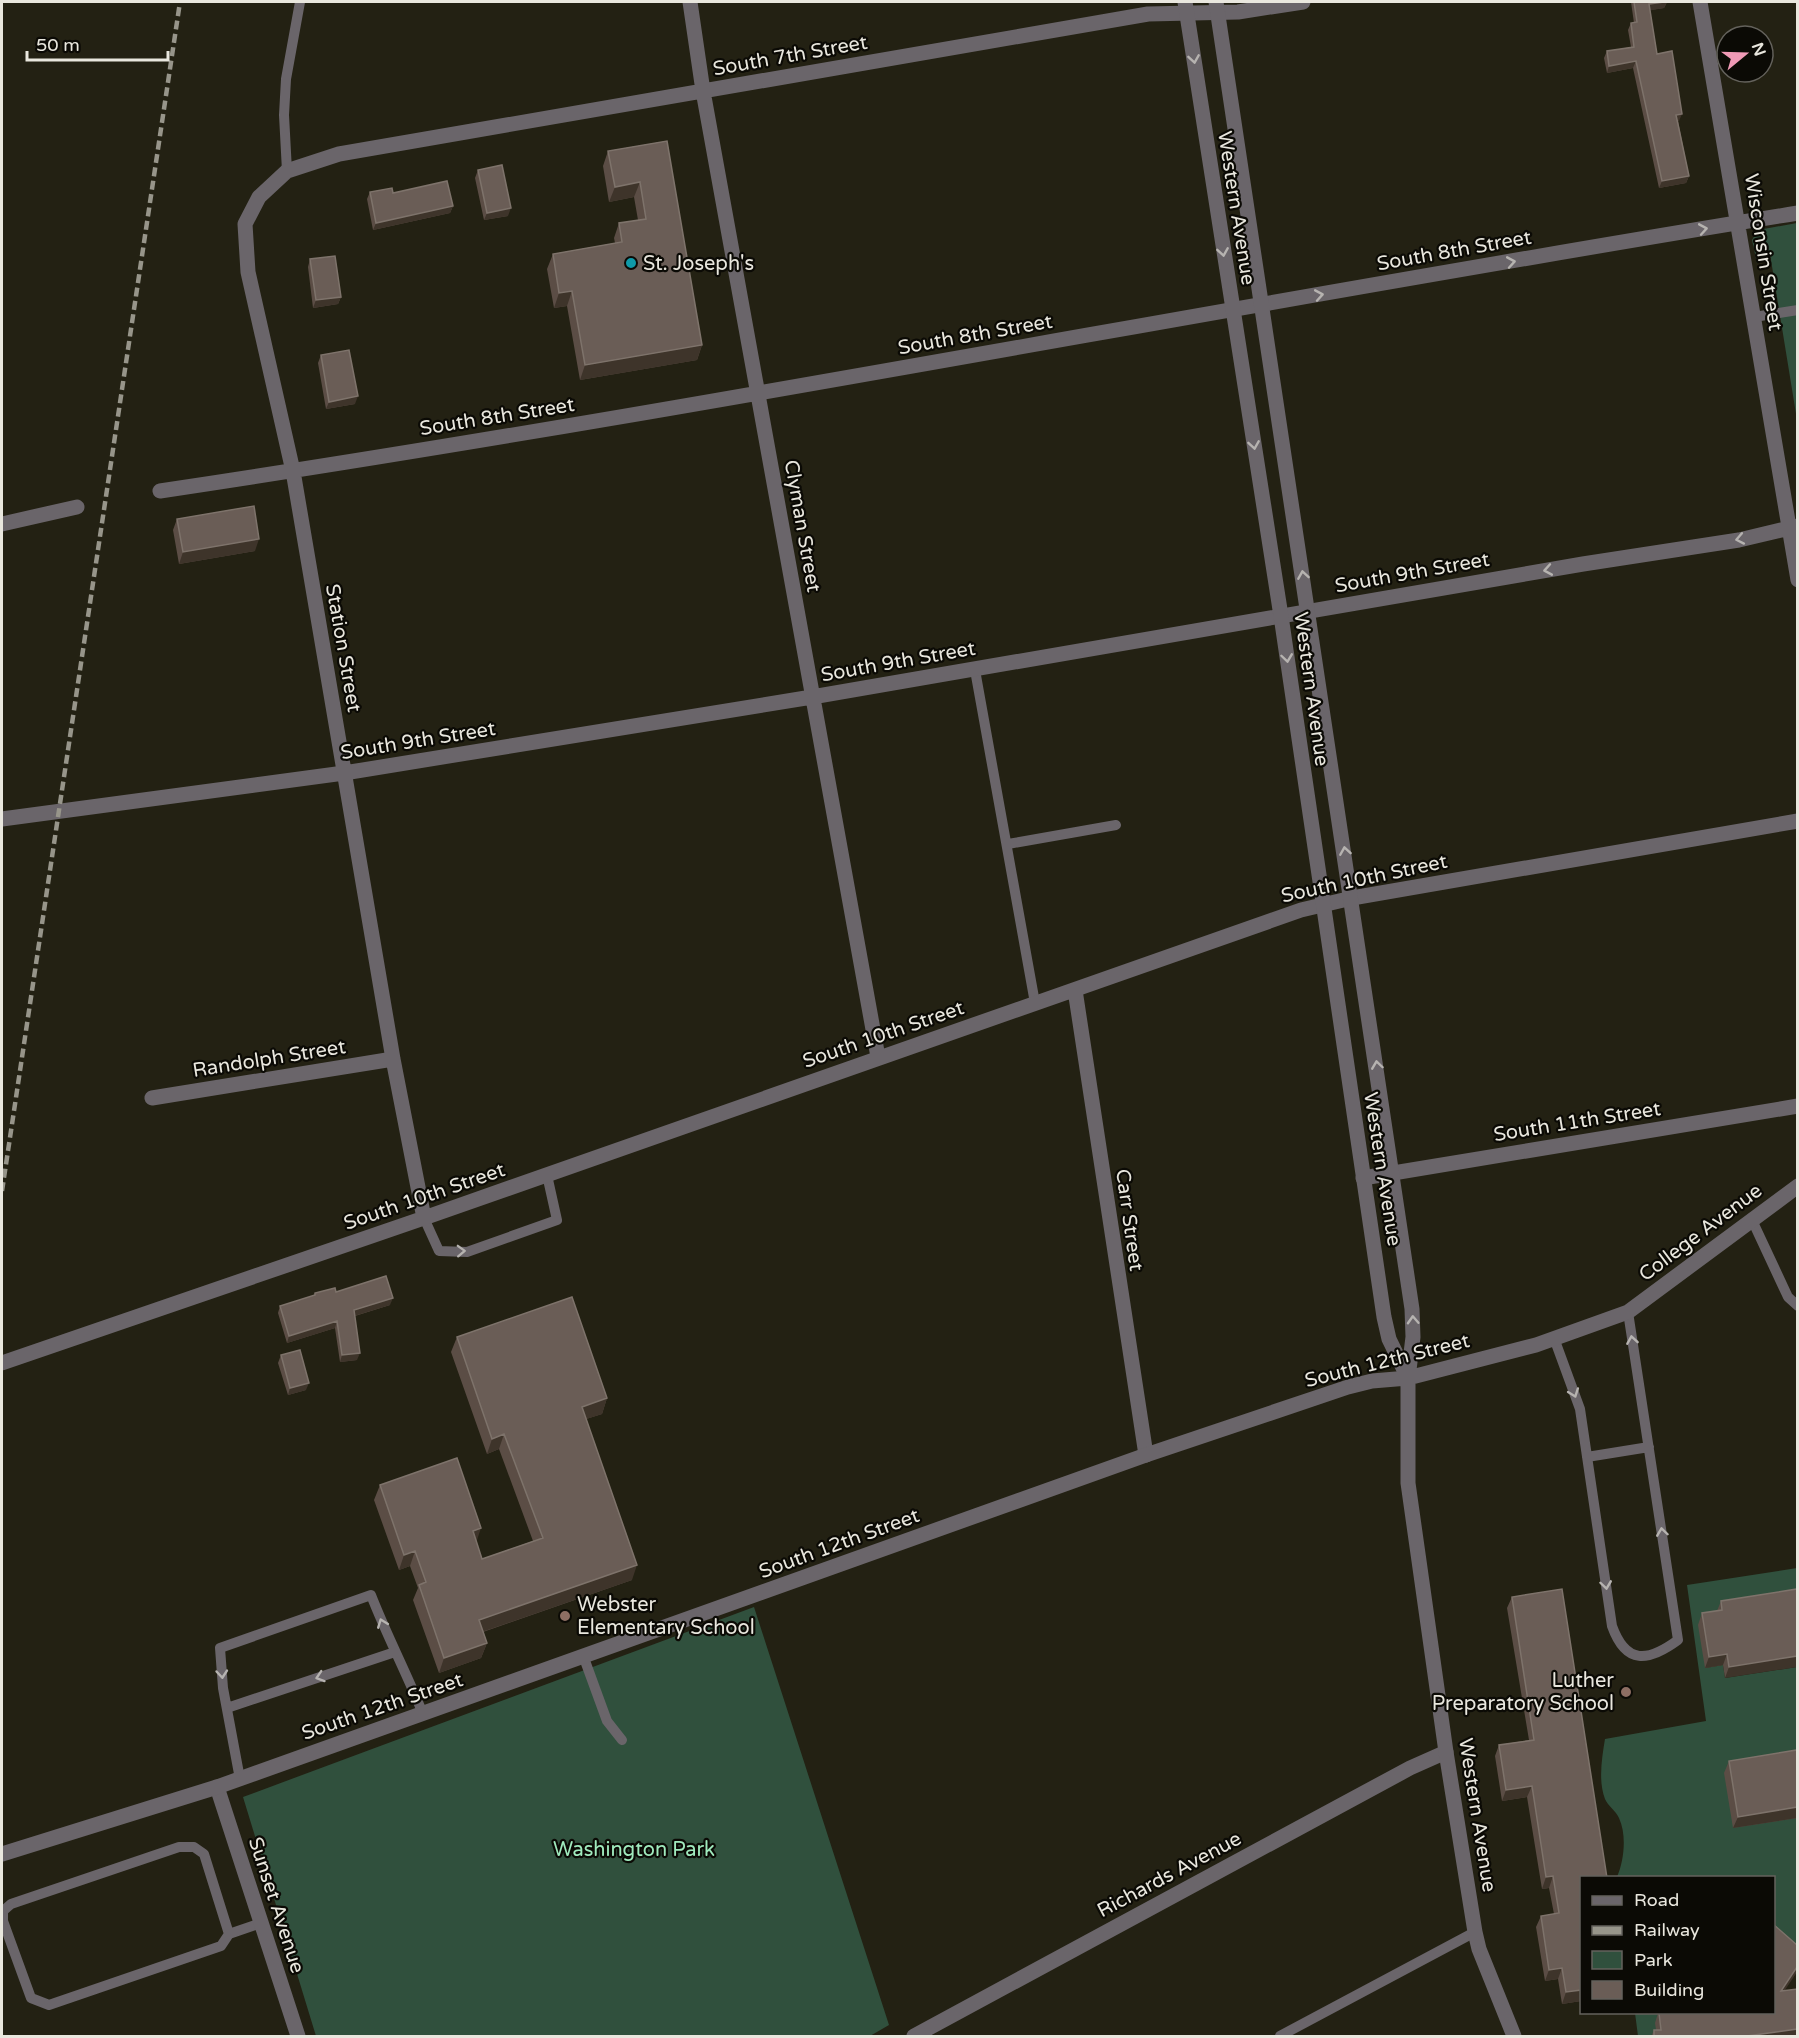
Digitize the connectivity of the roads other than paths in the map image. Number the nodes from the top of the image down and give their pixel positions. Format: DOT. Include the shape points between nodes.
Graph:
graph roads {
  1 [pos="300,2"];
  2 [pos="690,2"];
  3 [pos="1303,2"];
  4 [pos="1700,2"];
  5 [pos="1186,7"];
  6 [pos="1217,7"];
  7 [pos="704,91"];
  8 [pos="287,171"];
  9 [pos="1797,213"];
  10 [pos="1739,223"];
  11 [pos="1261,304"];
  12 [pos="1231,310"];
  13 [pos="1797,310"];
  14 [pos="1754,317"];
  15 [pos="759,394"];
  16 [pos="293,471"];
  17 [pos="160,491"];
  18 [pos="77,507"];
  19 [pos="2,524"];
  20 [pos="1793,527"];
  21 [pos="1797,580"];
  22 [pos="1309,611"];
  23 [pos="1281,616"];
  24 [pos="975,670"];
  25 [pos="812,697"];
  26 [pos="344,773"];
  27 [pos="2,819"];
  28 [pos="1797,821"];
  29 [pos="1116,825"];
  30 [pos="1008,844"];
  31 [pos="1352,898"];
  32 [pos="1321,905"];
  33 [pos="1075,990"];
  34 [pos="1035,1004"];
  35 [pos="878,1057"];
  36 [pos="393,1059"];
  37 [pos="152,1098"];
  38 [pos="1797,1106"];
  39 [pos="1393,1173"];
  40 [pos="547,1175"];
  41 [pos="1363,1178"];
  42 [pos="1797,1185"];
  43 [pos="424,1218"];
  44 [pos="1752,1220"];
  45 [pos="1797,1306"];
  46 [pos="1628,1312"];
  47 [pos="1554,1338"];
  48 [pos="2,1363"];
  49 [pos="1408,1378"];
  50 [pos="1649,1447"];
  51 [pos="1146,1455"];
  52 [pos="1587,1457"];
  53 [pos="395,1652"];
  54 [pos="584,1658"];
  55 [pos="227,1708"];
  56 [pos="423,1714"];
  57 [pos="622,1740"];
  58 [pos="1446,1752"];
  59 [pos="240,1779"];
  60 [pos="217,1787"];
  61 [pos="2,1854"];
  62 [pos="261,1923"];
  63 [pos="1475,1932"];
  64 [pos="229,1934"];
  65 [pos="298,2037"];
  66 [pos="915,2037"];
  67 [pos="1280,2037"];
  68 [pos="1514,2037"];
  1 -- 8 [label="lane" via="286,79"];
  2 -- 7 [label="street, Clyman Street"];
  3 -- 6 [label="street, South 7th Street" via="1238,12"];
  4 -- 10 [label="street, Wisconsin Street"];
  5 -- 6 [label="street, South 7th Street"];
  5 -- 7 [label="street, South 7th Street"];
  5 -- 12 [label="street, Western Avenue, one-way"];
  6 -- 11 [label="street, Western Avenue"];
  7 -- 8 [label="street, South 7th Street" via="339,154"];
  7 -- 15 [label="street, Clyman Street"];
  8 -- 16 [label="street, Station Street" via="259,197 244,224 248,272"];
  9 -- 10 [label="street, South 8th Street"];
  11 -- 10 [label="street, South 8th Street, one-way"];
  10 -- 14 [label="street, Wisconsin Street"];
  11 -- 12 [label="street, South 8th Street"];
  22 -- 11 [label="street, Western Avenue, one-way"];
  12 -- 15 [label="street, South 8th Street"];
  12 -- 23 [label="street, Western Avenue, one-way"];
  13 -- 14 [label="lane"];
  14 -- 20 [label="street, Wisconsin Street"];
  15 -- 16 [label="street, South 8th Street"];
  15 -- 25 [label="street, Clyman Street"];
  16 -- 17 [label="street, South 8th Street"];
  16 -- 26 [label="street, Station Street"];
  18 -- 19 [label="street"];
  20 -- 21 [label="street, Wisconsin Street"];
  20 -- 22 [label="street, South 9th Street, one-way" via="1739,540"];
  22 -- 23 [label="street, South 9th Street"];
  31 -- 22 [label="street, Western Avenue, one-way"];
  23 -- 24 [label="street, South 9th Street"];
  23 -- 32 [label="street, Western Avenue, one-way"];
  24 -- 25 [label="street, South 9th Street"];
  24 -- 30 [label="lane"];
  25 -- 26 [label="street, South 9th Street"];
  25 -- 35 [label="street, Clyman Street"];
  26 -- 27 [label="street, South 9th Street"];
  26 -- 36 [label="street, Station Street"];
  28 -- 31 [label="street, South 10th Street"];
  29 -- 30 [label="lane"];
  30 -- 34 [label="lane"];
  31 -- 32 [label="street, South 10th Street"];
  39 -- 31 [label="street, Western Avenue, one-way"];
  32 -- 33 [label="street, South 10th Street"];
  32 -- 41 [label="street, Western Avenue"];
  33 -- 34 [label="street, South 10th Street"];
  33 -- 51 [label="street, Carr Street"];
  34 -- 35 [label="street, South 10th Street"];
  35 -- 40 [label="street, South 10th Street"];
  36 -- 37 [label="street, Randolph Street"];
  36 -- 43 [label="street, Station Street"];
  38 -- 39 [label="street, South 11th Street"];
  39 -- 41 [label="street, South 11th Street"];
  49 -- 39 [label="street, Western Avenue, one-way" via="1412,1309"];
  40 -- 43 [label="street, South 10th Street"];
  43 -- 40 [label="lane, one-way" via="439,1251 467,1252 510,1239 557,1220"];
  41 -- 49 [label="street, Western Avenue" via="1384,1317 1389,1339"];
  42 -- 44 [label="street, College Avenue"];
  43 -- 48 [label="street, South 10th Street"];
  44 -- 45 [label="lane" via="1788,1297"];
  44 -- 46 [label="street, College Avenue"];
  46 -- 47 [label="street, South 12th Street"];
  50 -- 46 [label="lane, one-way"];
  47 -- 49 [label="street, South 12th Street"];
  47 -- 52 [label="lane, one-way" via="1580,1409"];
  49 -- 51 [label="street, South 12th Street" via="1348,1387"];
  49 -- 58 [label="street, Western Avenue" via="1408,1483"];
  50 -- 52 [label="lane"];
  52 -- 50 [label="lane, one-way" via="1612,1626 1618,1643 1630,1654 1646,1657 1660,1653 1678,1640"];
  51 -- 54 [label="street, South 12th Street"];
  53 -- 55 [label="lane, one-way"];
  53 -- 55 [label="lane, one-way" via="371,1595 220,1648"];
  53 -- 56 [label="lane"];
  54 -- 56 [label="street, South 12th Street"];
  54 -- 57 [label="lane" via="607,1721"];
  55 -- 59 [label="lane"];
  56 -- 59 [label="street, South 12th Street"];
  58 -- 63 [label="street, Western Avenue"];
  58 -- 66 [label="street, Richards Avenue"];
  59 -- 60 [label="street, South 12th Street"];
  60 -- 61 [label="street, South 12th Street"];
  60 -- 62 [label="street, Sunset Avenue"];
  62 -- 64 [label="lane"];
  62 -- 65 [label="street, Sunset Avenue"];
  63 -- 67 [label="lane"];
  63 -- 68 [label="street, Western Avenue"];
  64 -- 64 [label="lane" via="204,1854 194,1847 168,1851 3,1911 3,1921 31,1998 50,2005 221,1946"];
}
